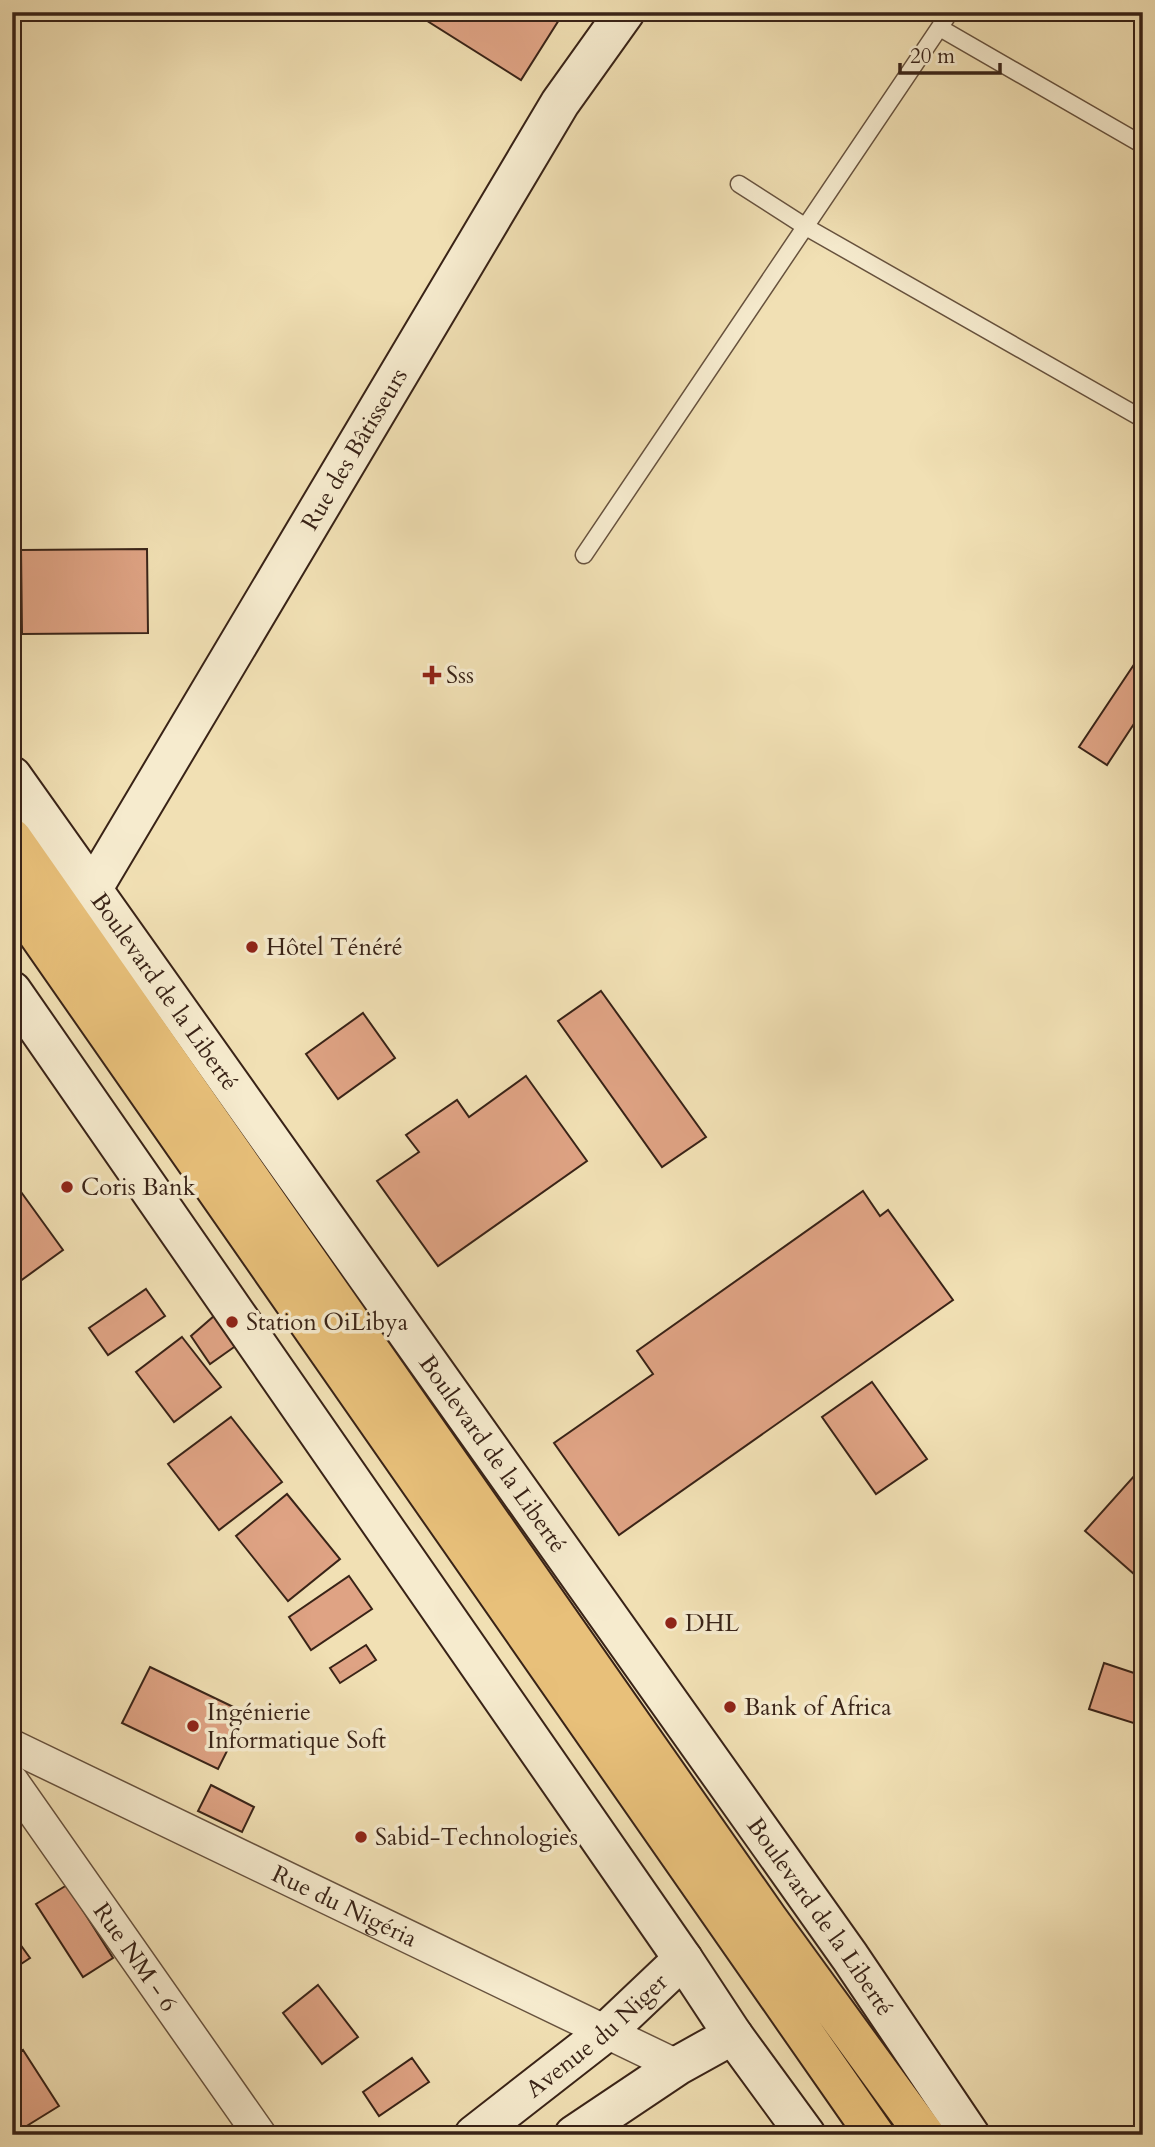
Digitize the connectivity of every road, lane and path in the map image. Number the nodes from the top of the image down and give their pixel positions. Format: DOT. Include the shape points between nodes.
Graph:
graph roads {
  1 [pos="625,12"];
  2 [pos="950,12"];
  3 [pos="940,28"];
  4 [pos="1143,145"];
  5 [pos="739,184"];
  6 [pos="806,227"];
  7 [pos="1143,419"];
  8 [pos="584,555"];
  9 [pos="12,776"];
  10 [pos="12,838"];
  11 [pos="92,890"];
  12 [pos="12,897"];
  13 [pos="12,991"];
  14 [pos="12,1746"];
  15 [pos="12,1781"];
  16 [pos="683,1959"];
  17 [pos="606,2032"];
  18 [pos="733,2035"];
  19 [pos="677,2066"];
  20 [pos="260,2135"];
  21 [pos="474,2135"];
  22 [pos="574,2135"];
  23 [pos="806,2135"];
  24 [pos="875,2135"];
  25 [pos="925,2135"];
  26 [pos="970,2135"];
  1 -- 11 [label="main road, Rue des Bâtisseurs" via="560,103"];
  2 -- 3 [label="lane"];
  3 -- 4 [label="lane"];
  3 -- 6 [label="lane"];
  5 -- 6 [label="lane"];
  6 -- 7 [label="lane"];
  6 -- 8 [label="lane"];
  9 -- 11 [label="main road, Boulevard de la Liberté"];
  10 -- 25 [label="highway, Boulevard de la Liberté" via="768,1919"];
  11 -- 26 [label="main road, Boulevard de la Liberté" via="850,1957"];
  12 -- 24 [label="highway"];
  13 -- 16 [label="main road"];
  14 -- 17 [label="street, Rue du Nigéria"];
  15 -- 20 [label="street, Rue NM - 6"];
  16 -- 17 [label="main road, Avenue du Niger"];
  16 -- 18 [label="main road"];
  17 -- 19 [label="street, Rue du Nigéria"];
  17 -- 21 [label="main road, Avenue du Niger"];
  18 -- 19 [label="main road"];
  18 -- 23 [label="main road"];
  19 -- 22 [label="main road"];
}
